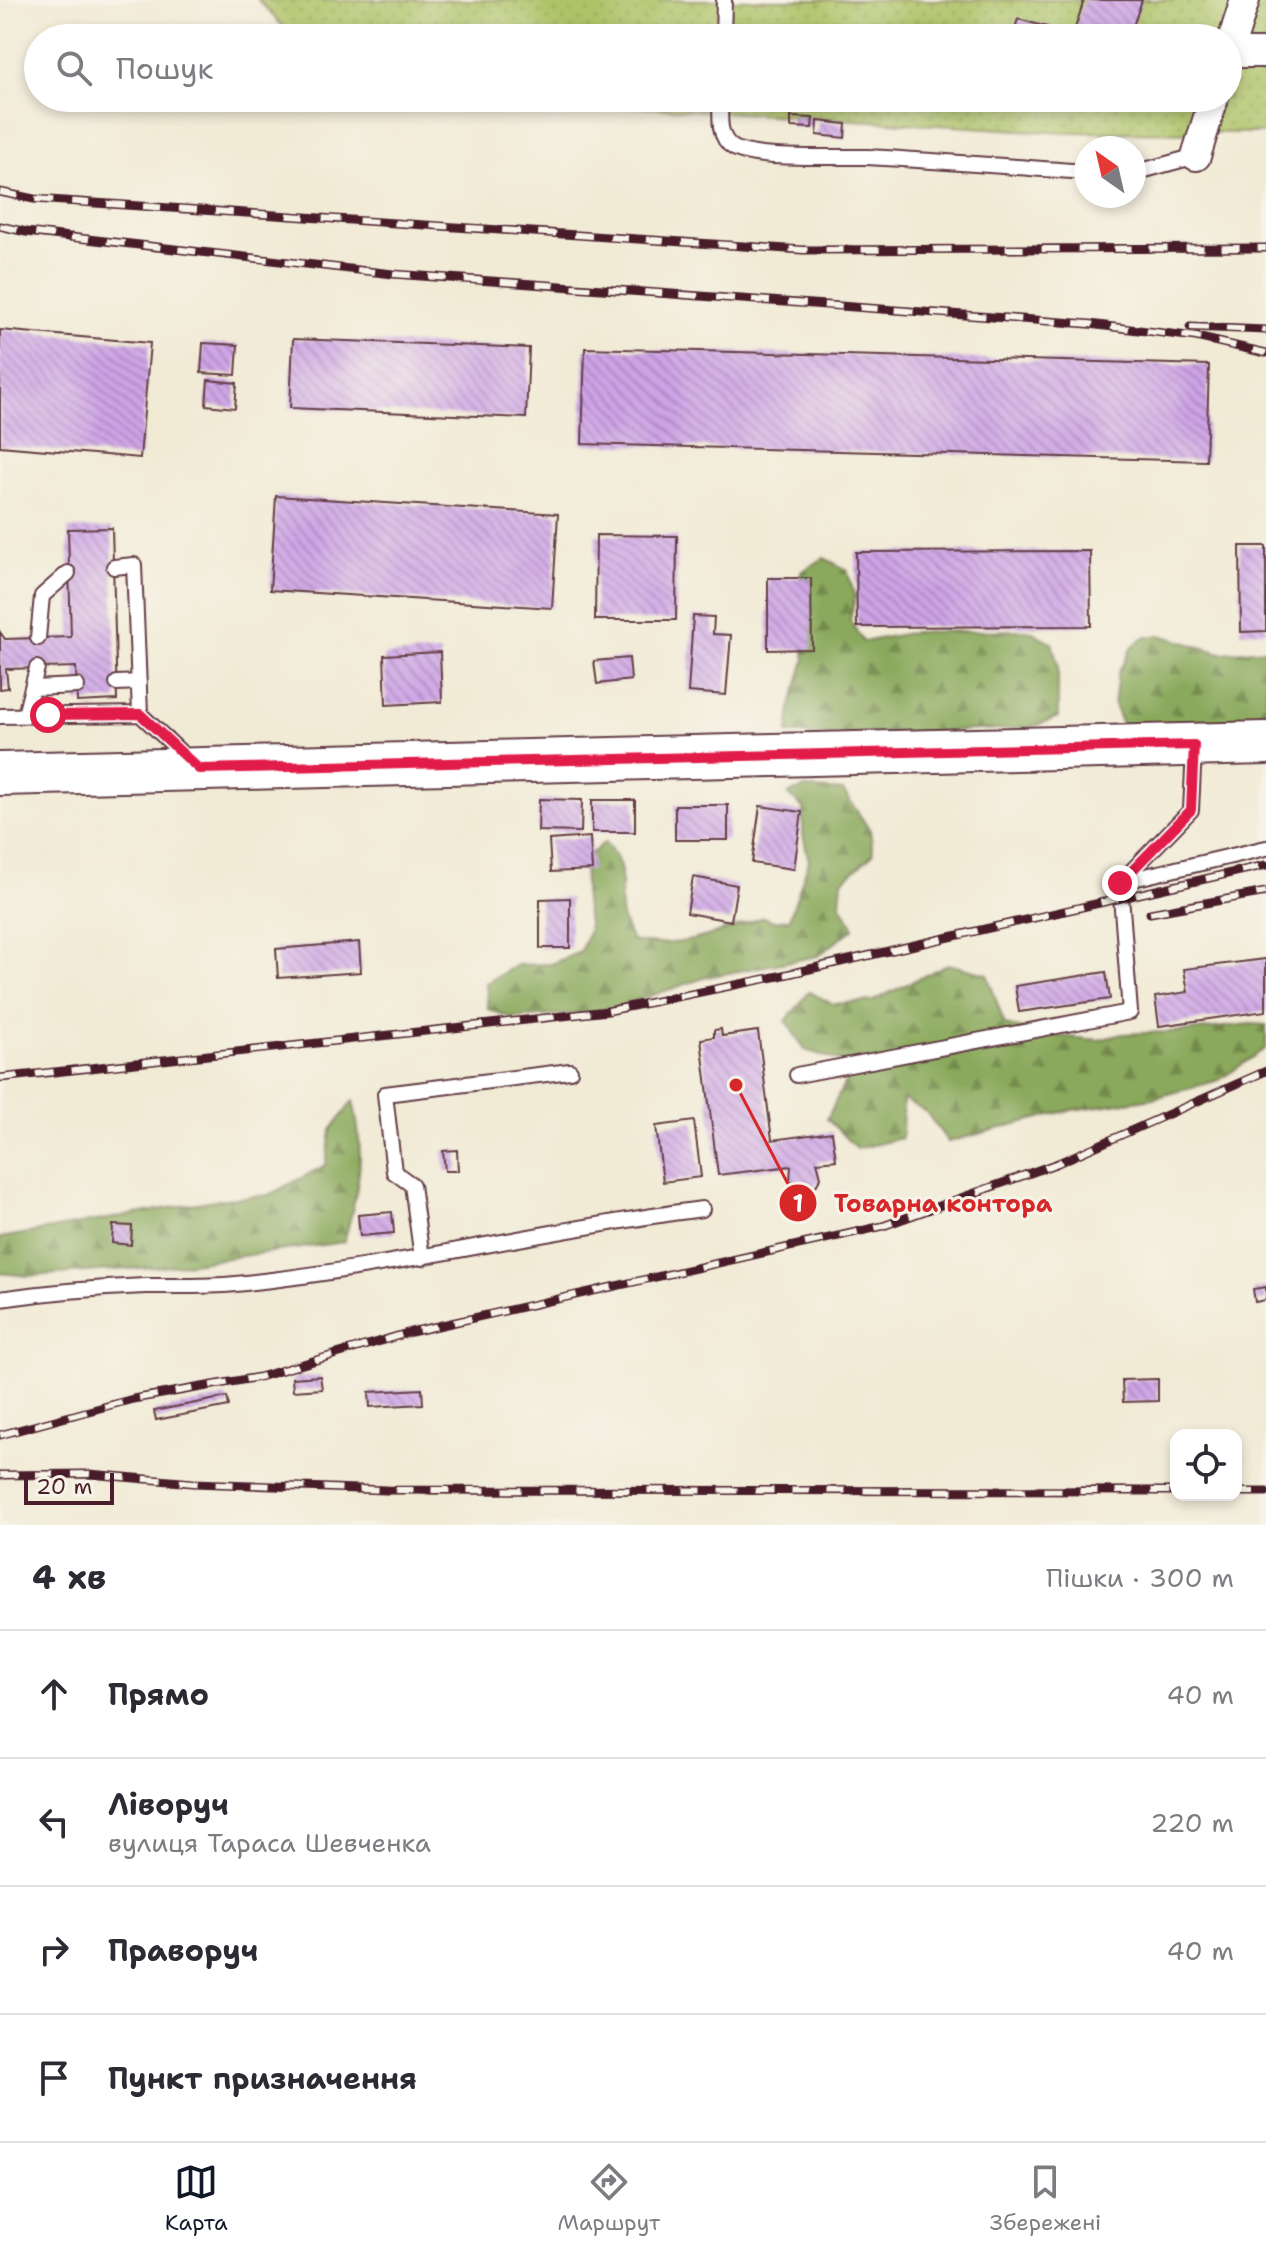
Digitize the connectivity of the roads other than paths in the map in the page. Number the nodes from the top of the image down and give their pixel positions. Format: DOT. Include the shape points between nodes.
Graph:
graph roads {
  1 [pos="724,0"];
  2 [pos="1245,0"];
  3 [pos="723,24"];
  4 [pos="1237,24"];
  5 [pos="1266,53"];
  6 [pos="1242,54"];
  7 [pos="720,112"];
  8 [pos="1210,112"];
  9 [pos="1196,156"];
  10 [pos="1146,170"];
  11 [pos="1074,171"];
  12 [pos="114,567"];
  13 [pos="68,573"];
  14 [pos="38,638"];
  15 [pos="37,668"];
  16 [pos="139,682"];
  17 [pos="117,683"];
  18 [pos="77,686"];
  19 [pos="32,688"];
  20 [pos="140,714"];
  21 [pos="25,715"];
  22 [pos="0,716"];
  23 [pos="1266,743"];
  24 [pos="1194,745"];
  25 [pos="199,769"];
  26 [pos="0,774"];
  27 [pos="1266,848"];
  28 [pos="1120,883"];
  29 [pos="570,1071"];
  30 [pos="797,1075"];
  31 [pos="702,1209"];
  32 [pos="422,1258"];
  33 [pos="0,1299"];
  1 -- 3 [label="lane"];
  2 -- 4 [label="street"];
  5 -- 6 [label="street"];
  7 -- 11 [label="lane" via="723,137 745,152"];
  8 -- 9 [label="street"];
  9 -- 10 [label="lane"];
  12 -- 16 [label="lane" via="134,565"];
  13 -- 14 [label="lane" via="42,596"];
  15 -- 19 [label="lane"];
  16 -- 17 [label="lane"];
  16 -- 20 [label="lane"];
  18 -- 19 [label="lane"];
  19 -- 21 [label="lane"];
  20 -- 21 [label="lane"];
  20 -- 25 [label="lane"];
  21 -- 22 [label="lane"];
  23 -- 24 [label="main road"];
  24 -- 25 [label="main road"];
  24 -- 28 [label="lane" via="1191,810"];
  25 -- 26 [label="main road"];
  27 -- 28 [label="lane"];
  28 -- 30 [label="lane" via="1130,1012"];
  29 -- 32 [label="lane" via="385,1094 394,1172 412,1185"];
  31 -- 32 [label="lane"];
  32 -- 33 [label="lane" via="232,1285 42,1292"];
}
